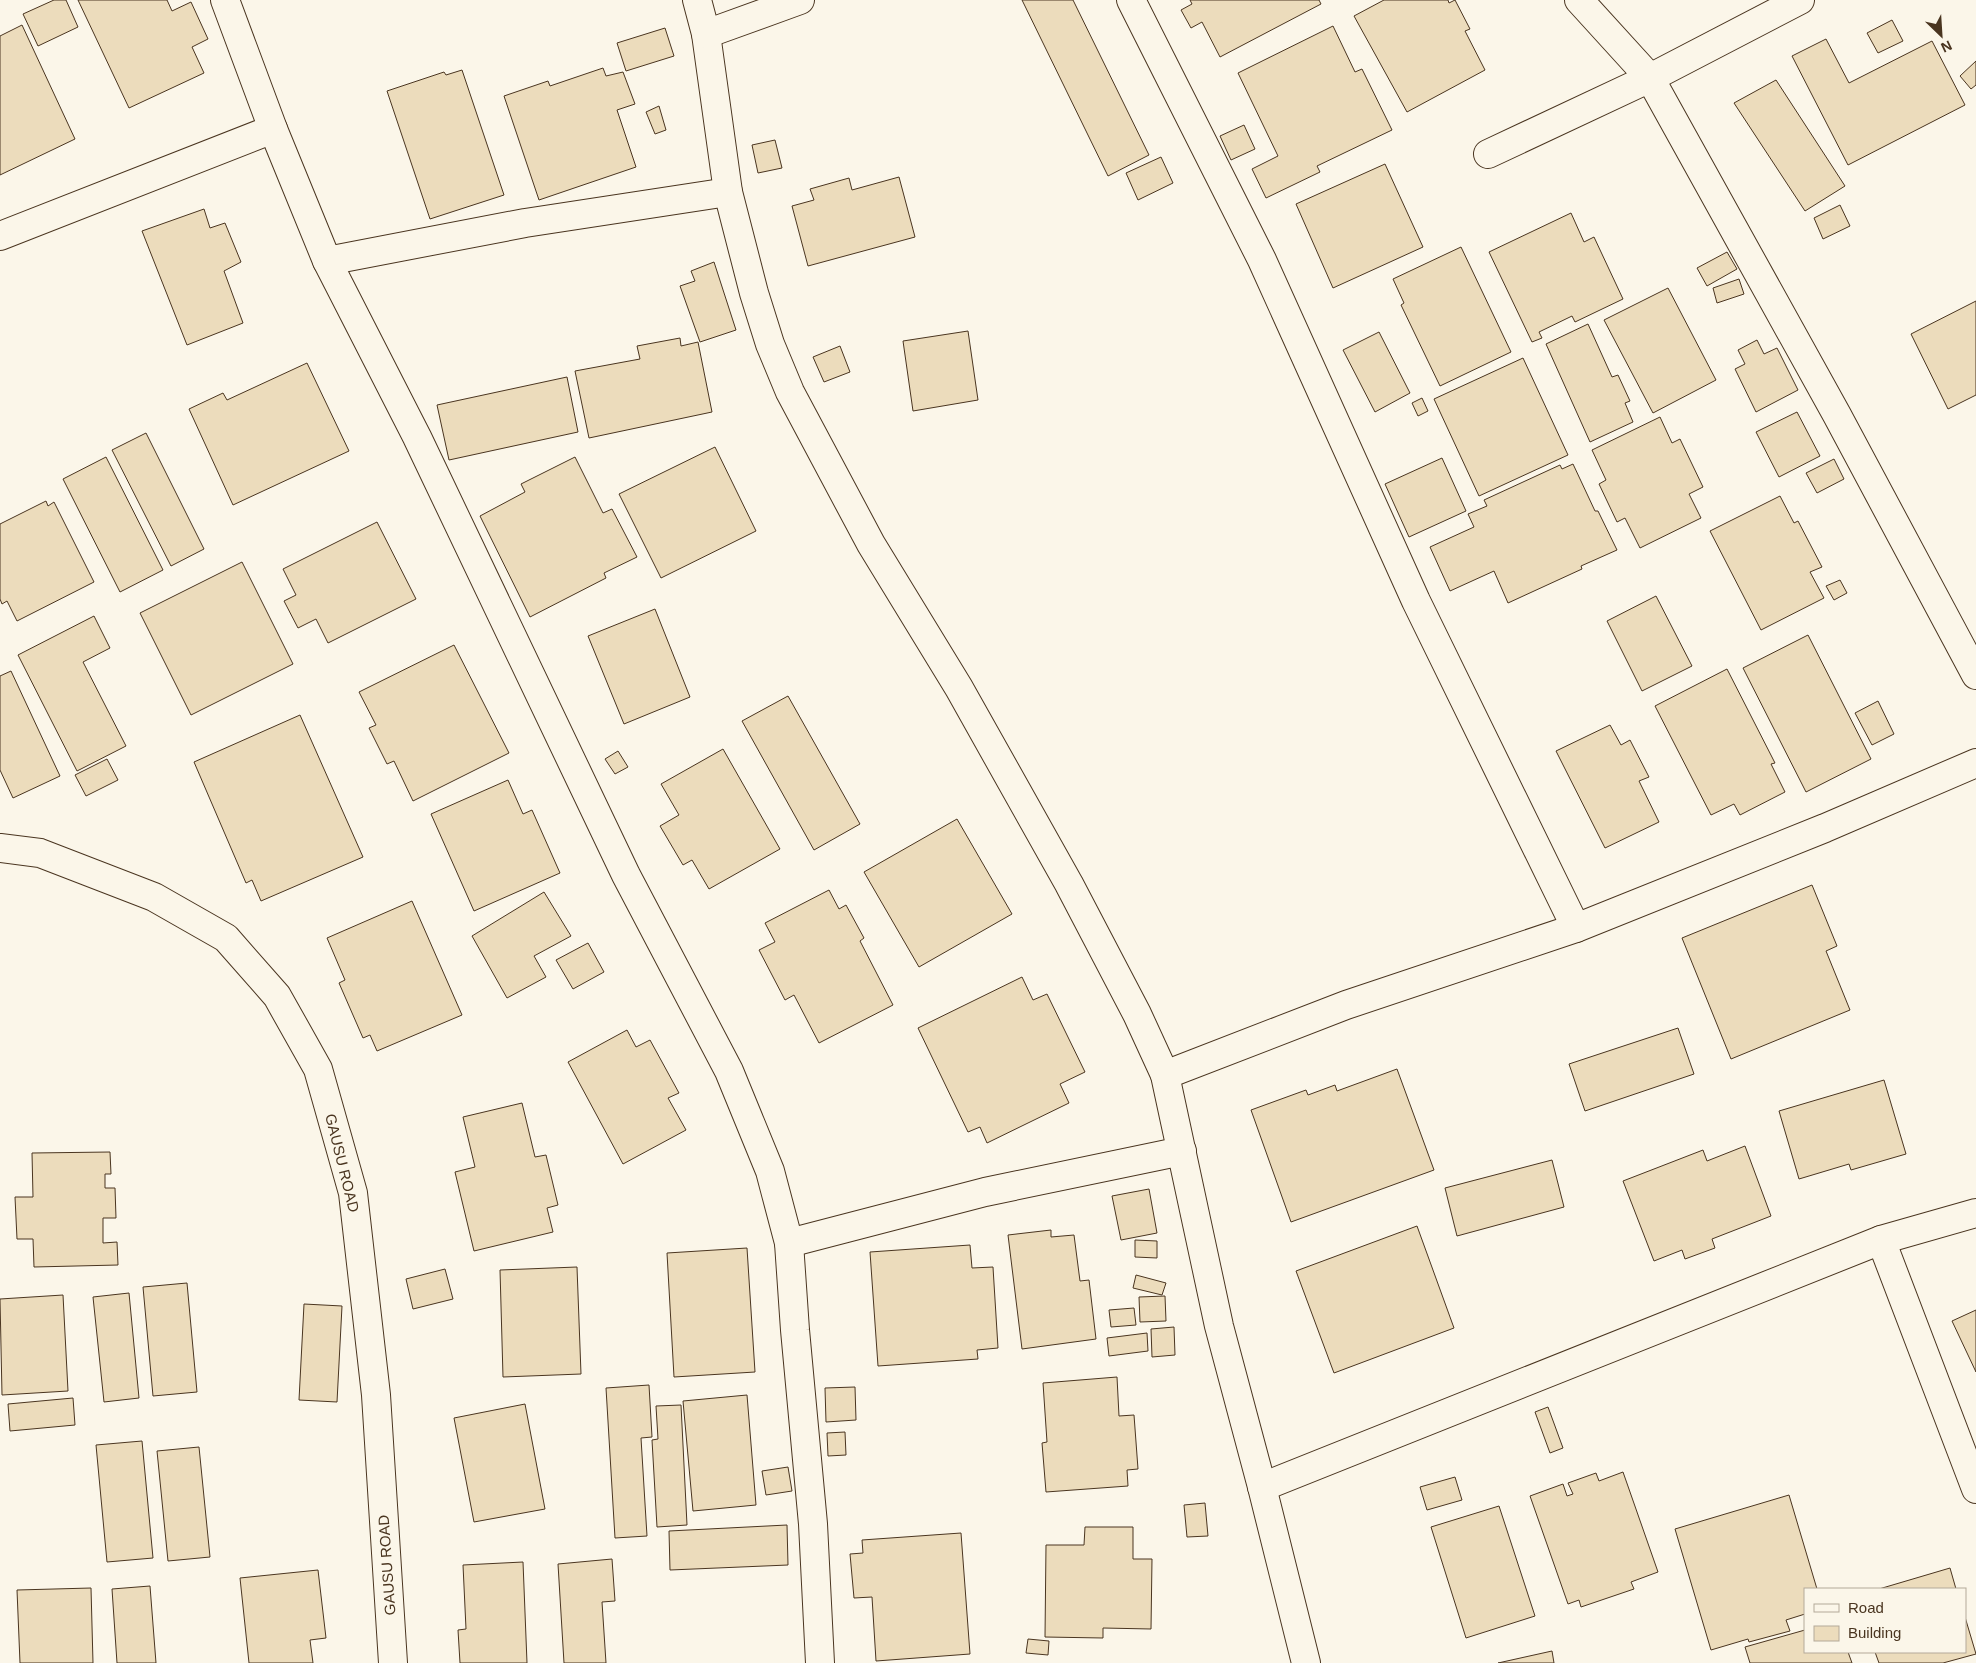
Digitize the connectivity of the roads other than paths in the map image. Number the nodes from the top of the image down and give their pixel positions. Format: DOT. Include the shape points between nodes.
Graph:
graph roads {
  1 [pos="225,0"];
  2 [pos="697,0"];
  3 [pos="800,0"];
  4 [pos="1131,0"];
  5 [pos="1579,0"];
  6 [pos="1800,0"];
  7 [pos="706,34"];
  8 [pos="1650,78"];
  9 [pos="273,129"];
  10 [pos="1488,154"];
  11 [pos="728,192"];
  12 [pos="0,236"];
  13 [pos="327,260"];
  14 [pos="1976,675"];
  15 [pos="1976,763"];
  16 [pos="0,848"];
  17 [pos="1576,928"];
  18 [pos="1165,1075"];
  19 [pos="1182,1151"];
  20 [pos="1976,1212"];
  21 [pos="1881,1240"];
  22 [pos="789,1244"];
  23 [pos="1262,1487"];
  24 [pos="1976,1489"];
  25 [pos="393,1663"];
  26 [pos="820,1663"];
  27 [pos="1306,1663"];
  1 -- 9 [label="street"];
  2 -- 7 [label="street"];
  3 -- 7 [label="street"];
  4 -- 17 [label="street" via="1262,260 1416,601"];
  5 -- 8 [label="street"];
  6 -- 8 [label="street"];
  7 -- 11 [label="street"];
  8 -- 10 [label="street"];
  8 -- 14 [label="street"];
  9 -- 12 [label="street"];
  9 -- 13 [label="street"];
  11 -- 13 [label="street" via="525,223"];
  11 -- 18 [label="street" via="770,344 794,400 871,544 959,688 1069,884"];
  13 -- 22 [label="street" via="417,437 626,875 729,1071 770,1171"];
  15 -- 17 [label="street" via="1825,828"];
  16 -- 25 [label="street, GAUSU ROAD" via="40,854 154,897 226,938 277,996 318,1069 353,1193 376,1395"];
  17 -- 18 [label="street" via="1346,1006"];
  18 -- 19 [label="street"];
  19 -- 22 [label="street" via="985,1192"];
  19 -- 23 [label="street" via="1219,1326"];
  20 -- 21 [label="street"];
  21 -- 23 [label="street"];
  21 -- 24 [label="street"];
  22 -- 26 [label="street" via="813,1524"];
  23 -- 27 [label="street"];
}
